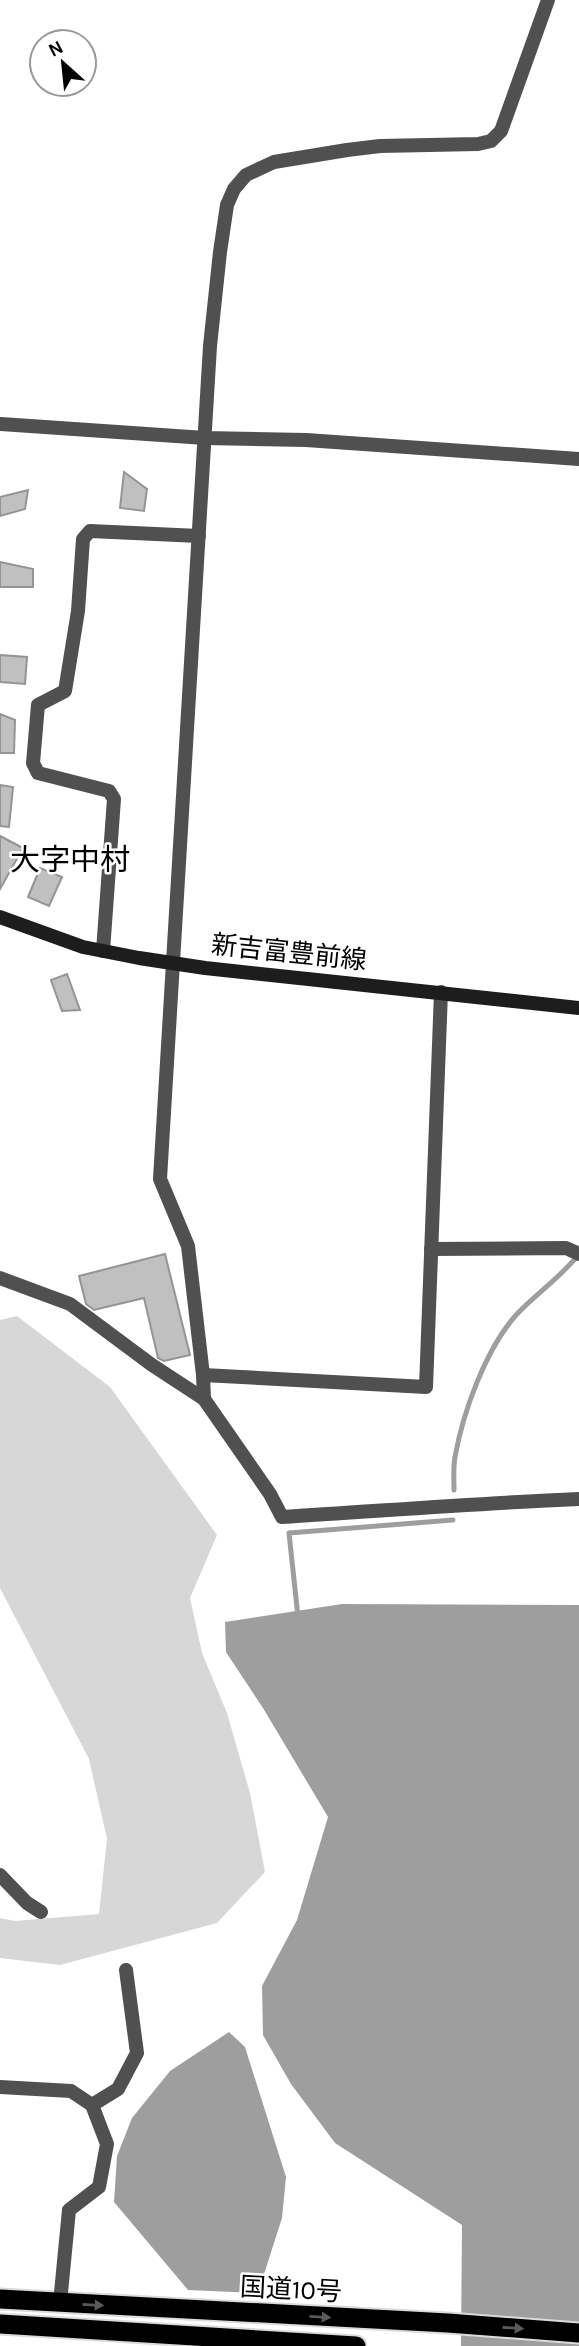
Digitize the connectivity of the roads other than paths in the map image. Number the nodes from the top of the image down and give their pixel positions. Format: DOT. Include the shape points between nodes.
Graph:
graph roads {
  1 [pos="548,0"];
  2 [pos="0,423"];
  3 [pos="0,431"];
  4 [pos="205,438"];
  5 [pos="579,459"];
  6 [pos="199,537"];
  7 [pos="0,917"];
  8 [pos="103,951"];
  9 [pos="173,962"];
  10 [pos="441,992"];
  11 [pos="579,1008"];
  12 [pos="431,1249"];
  13 [pos="579,1254"];
  14 [pos="0,1279"];
  15 [pos="203,1375"];
  16 [pos="204,1399"];
  17 [pos="579,1499"];
  18 [pos="0,1875"];
  19 [pos="41,1912"];
  20 [pos="127,1969"];
  21 [pos="0,2087"];
  22 [pos="92,2105"];
  23 [pos="0,2299"];
  24 [pos="60,2303"];
  25 [pos="0,2324"];
  26 [pos="579,2333"];
  27 [pos="356,2346"];
  1 -- 4 [label="street" via="501,131 491,141 380,146 302,156 260,167 234,189 220,252"];
  2 -- 3 [label="street"];
  2 -- 4 [label="street"];
  4 -- 5 [label="street" via="306,440"];
  4 -- 6 [label="street"];
  6 -- 8 [label="street" via="90,530 83,539 78,611 65,691 38,705 33,763 38,772 109,791 114,799"];
  6 -- 9 [label="street"];
  7 -- 8 [label="main road, 新吉富豊前線"];
  8 -- 9 [label="main road, 新吉富豊前線"];
  9 -- 10 [label="main road, 新吉富豊前線"];
  9 -- 15 [label="street" via="160,1178 188,1245"];
  10 -- 11 [label="main road, 新吉富豊前線"];
  10 -- 12 [label="street"];
  12 -- 13 [label="street" via="566,1248"];
  12 -- 15 [label="street" via="426,1387"];
  14 -- 16 [label="street" via="70,1304"];
  15 -- 16 [label="street"];
  16 -- 17 [label="street" via="282,1517"];
  18 -- 19 [label="street"];
  20 -- 22 [label="street" via="137,2053 118,2089"];
  21 -- 22 [label="street" via="72,2091"];
  22 -- 24 [label="street" via="107,2144 99,2186 69,2210"];
  23 -- 24 [label="highway, 国道10号"];
  24 -- 26 [label="highway, 国道10号, one-way"];
  25 -- 27 [label="highway, 国道10号"];
}
